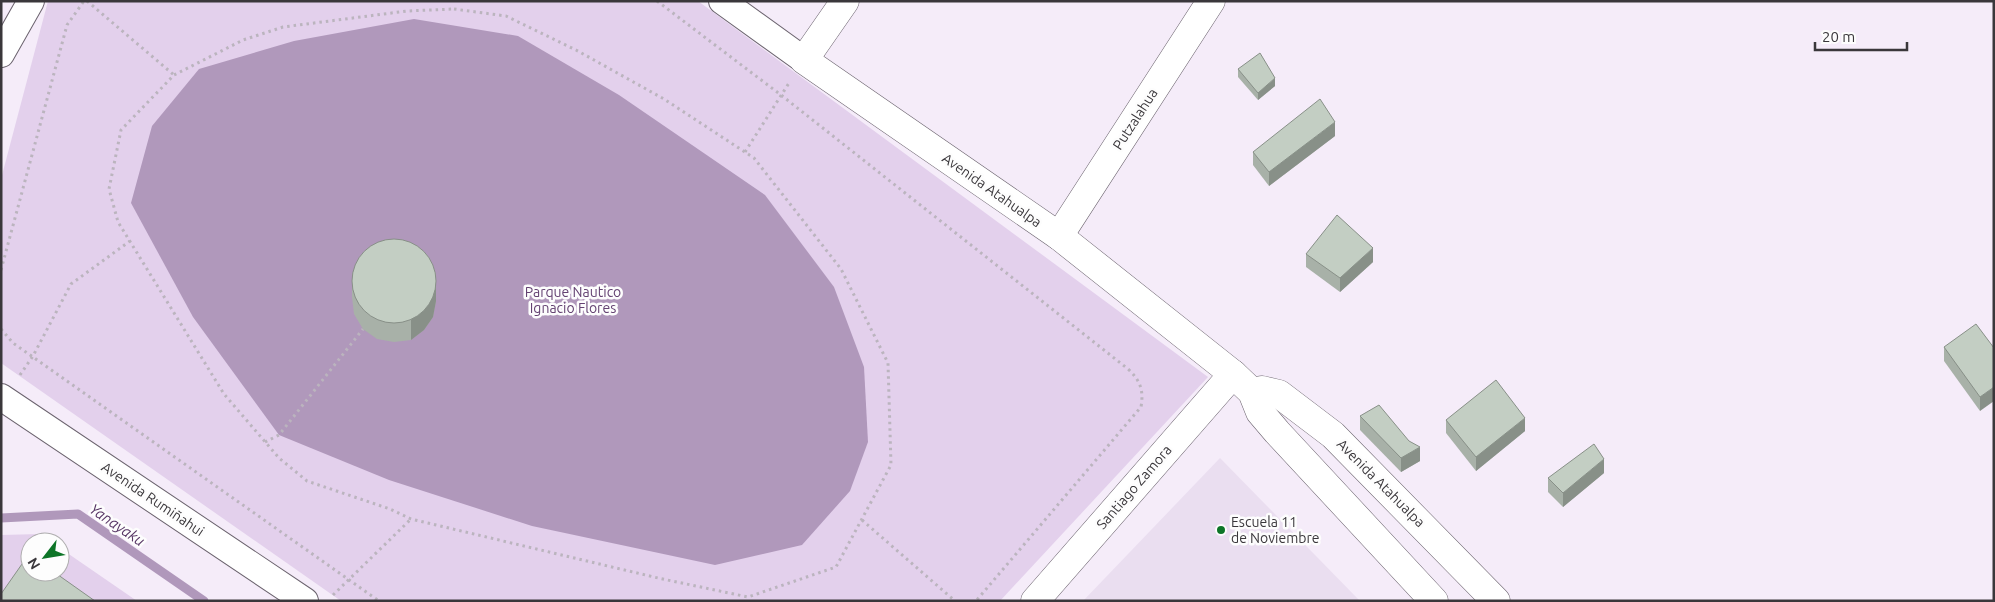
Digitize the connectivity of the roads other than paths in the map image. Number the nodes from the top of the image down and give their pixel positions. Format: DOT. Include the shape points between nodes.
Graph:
graph roads {
  1 [pos="31,1"];
  2 [pos="722,1"];
  3 [pos="845,1"];
  4 [pos="1211,1"];
  5 [pos="1,54"];
  6 [pos="804,60"];
  7 [pos="1059,236"];
  8 [pos="1242,383"];
  9 [pos="1,397"];
  10 [pos="304,601"];
  11 [pos="1035,601"];
  12 [pos="1434,601"];
  13 [pos="1496,601"];
  1 -- 5 [label="street"];
  2 -- 6 [label="street, Avenida Atahualpa"];
  3 -- 6 [label="street"];
  4 -- 7 [label="street, Putzalahua"];
  6 -- 7 [label="street, Avenida Atahualpa"];
  7 -- 8 [label="street, Avenida Atahualpa"];
  8 -- 11 [label="street, Santiago Zamora"];
  8 -- 12 [label="street, Avenida Atahualpa" via="1277,432"];
  8 -- 13 [label="street, Avenida Atahualpa" via="1278,394 1333,435"];
  9 -- 10 [label="street, Avenida Rumiñahui"];
}
